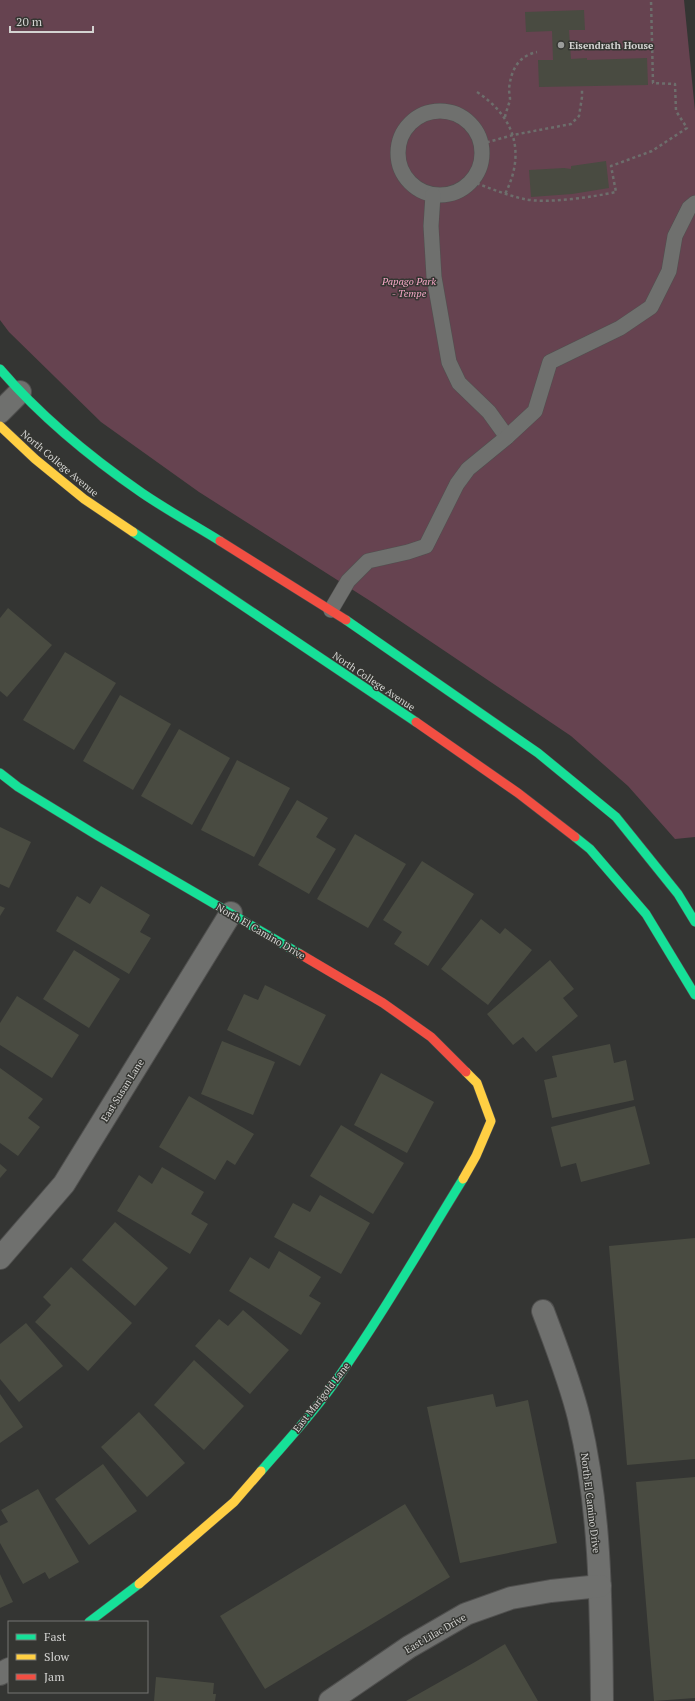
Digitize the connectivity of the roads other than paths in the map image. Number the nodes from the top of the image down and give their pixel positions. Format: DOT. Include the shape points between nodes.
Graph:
graph roads {
  1 [pos="433,195"];
  2 [pos="695,203"];
  3 [pos="0,369"];
  4 [pos="20,392"];
  5 [pos="0,412"];
  6 [pos="0,426"];
  7 [pos="507,437"];
  8 [pos="331,610"];
  9 [pos="0,773"];
  10 [pos="231,913"];
  11 [pos="695,922"];
  12 [pos="695,995"];
  13 [pos="491,1121"];
  14 [pos="0,1258"];
  15 [pos="544,1311"];
  16 [pos="600,1586"];
  17 [pos="90,1621"];
  18 [pos="330,1701"];
  19 [pos="602,1701"];
  1 -- 1 [label="lane" via="450,194 466,187 478,173 483,156 481,138 471,124 457,114 439,111 422,115 408,126 399,141 398,159 404,176 416,188"];
  1 -- 7 [label="lane" via="431,226 434,277 449,362 459,383 489,412"];
  2 -- 7 [label="lane" via="689,208 675,236 669,271 650,307 620,328 550,362 535,411"];
  3 -- 4 [label="street"];
  4 -- 5 [label="street"];
  4 -- 8 [label="street" via="58,429 142,493"];
  6 -- 12 [label="street, North College Avenue" via="84,499 343,672 518,793 590,849 646,914"];
  7 -- 8 [label="lane" via="468,469 457,484 426,546 368,561 348,581"];
  8 -- 11 [label="street" via="538,753 616,817 678,894"];
  9 -- 10 [label="street, North El Camino Drive" via="18,787 98,836"];
  10 -- 13 [label="street, North El Camino Drive" via="384,1003 431,1037 477,1083"];
  10 -- 14 [label="street, East Susan Lane" via="64,1184"];
  13 -- 17 [label="street, East Marigold Lane" via="476,1156 394,1293 335,1383 313,1411 234,1502 146,1578"];
  15 -- 16 [label="street, North El Camino Drive" via="579,1418 592,1493"];
  16 -- 18 [label="street, East Lilac Drive" via="511,1598 466,1614 409,1647"];
  16 -- 19 [label="street, North El Camino Drive"];
}
